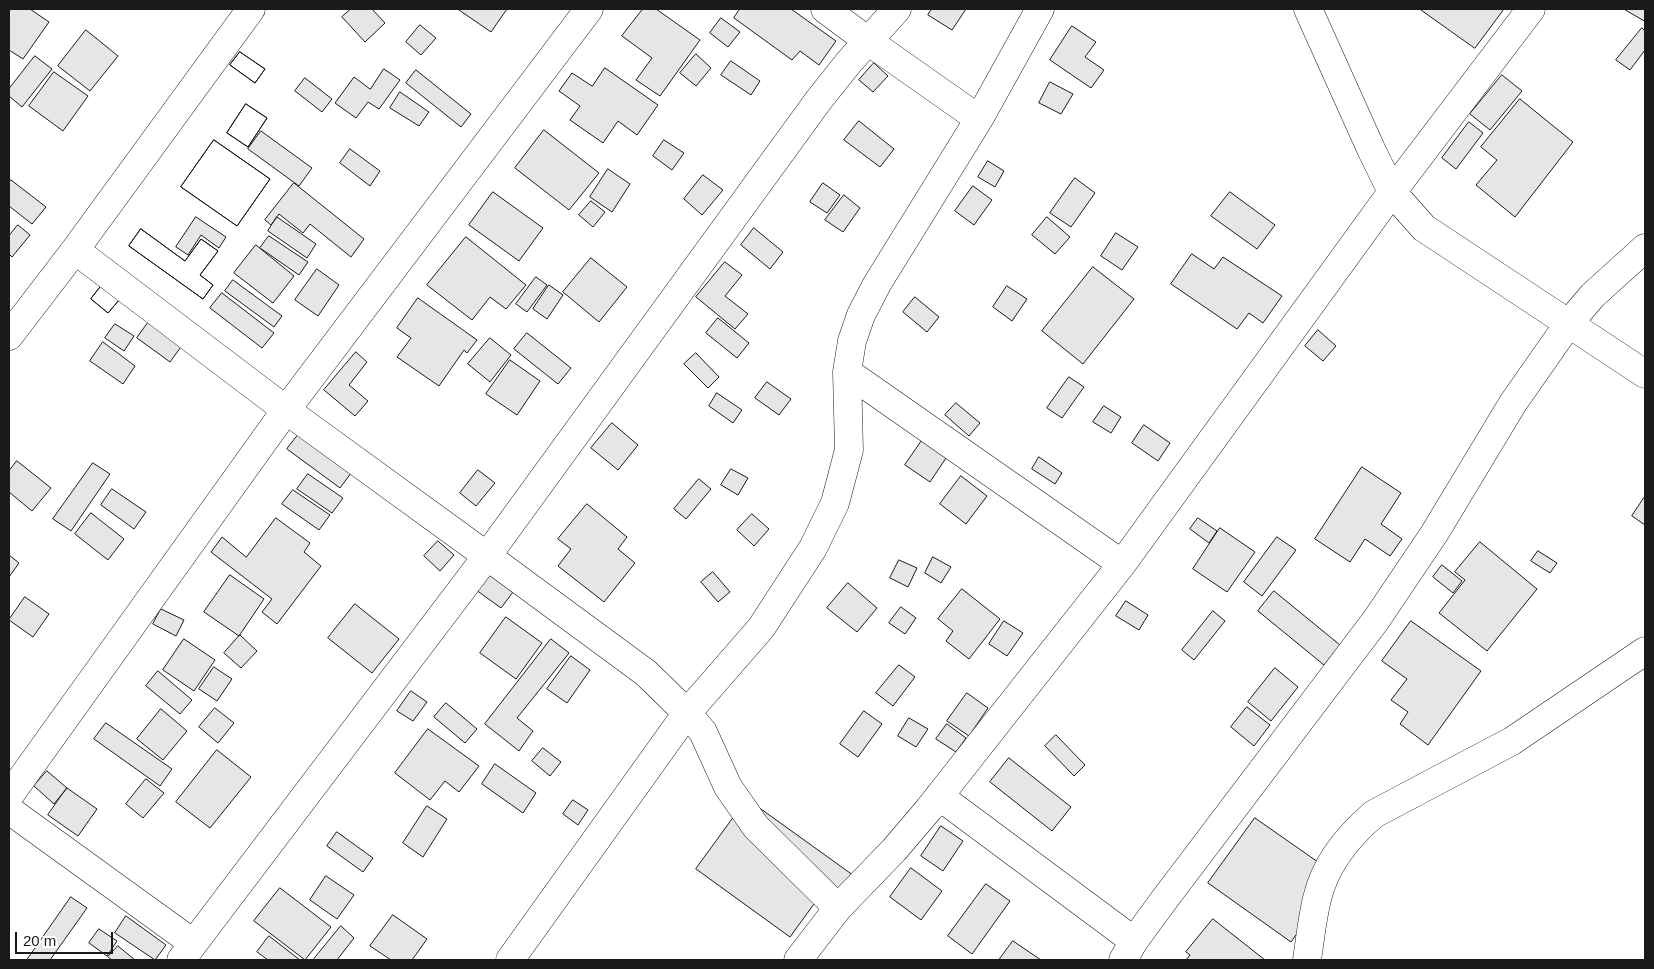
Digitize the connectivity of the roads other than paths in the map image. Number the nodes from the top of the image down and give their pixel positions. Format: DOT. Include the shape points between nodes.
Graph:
graph roads {
  1 [pos="251,9"];
  2 [pos="589,9"];
  3 [pos="825,9"];
  4 [pos="896,9"];
  5 [pos="1040,9"];
  6 [pos="1308,9"];
  7 [pos="1531,9"];
  8 [pos="868,41"];
  9 [pos="979,119"];
  10 [pos="1392,192"];
  11 [pos="1645,248"];
  12 [pos="75,250"];
  13 [pos="1569,323"];
  14 [pos="9,336"];
  15 [pos="847,372"];
  16 [pos="1645,374"];
  17 [pos="286,410"];
  18 [pos="487,556"];
  19 [pos="1122,564"];
  20 [pos="1645,652"];
  21 [pos="687,713"];
  22 [pos="9,796"];
  23 [pos="939,796"];
  24 [pos="9,810"];
  25 [pos="838,908"];
  26 [pos="1129,951"];
  27 [pos="187,952"];
  28 [pos="510,960"];
  29 [pos="798,960"];
  30 [pos="1306,960"];
  1 -- 12 [label="street"];
  2 -- 17 [label="street"];
  3 -- 8 [label="street"];
  4 -- 8 [label="street"];
  5 -- 9 [label="street"];
  6 -- 10 [label="street"];
  7 -- 10 [label="street"];
  8 -- 9 [label="street"];
  8 -- 18 [label="street" via="818,101"];
  9 -- 15 [label="street" via="860,315"];
  10 -- 13 [label="street" via="1424,228"];
  10 -- 19 [label="street"];
  11 -- 13 [label="street" via="1593,295"];
  12 -- 14 [label="street"];
  12 -- 17 [label="street"];
  13 -- 16 [label="street"];
  13 -- 26 [label="street" via="1513,403 1434,534 1376,620"];
  15 -- 19 [label="street"];
  15 -- 21 [label="street" via="849,450 835,503 813,548 761,628"];
  17 -- 18 [label="street"];
  17 -- 22 [label="street"];
  18 -- 21 [label="street" via="646,674"];
  18 -- 27 [label="street"];
  19 -- 23 [label="street"];
  20 -- 30 [label="street" via="1512,741 1374,814 1357,829 1334,858 1322,883 1316,899"];
  21 -- 25 [label="street" via="703,732 728,787 756,827"];
  21 -- 28 [label="street"];
  23 -- 25 [label="street" via="894,850"];
  23 -- 26 [label="street"];
  24 -- 27 [label="street"];
  25 -- 29 [label="street"];
}
